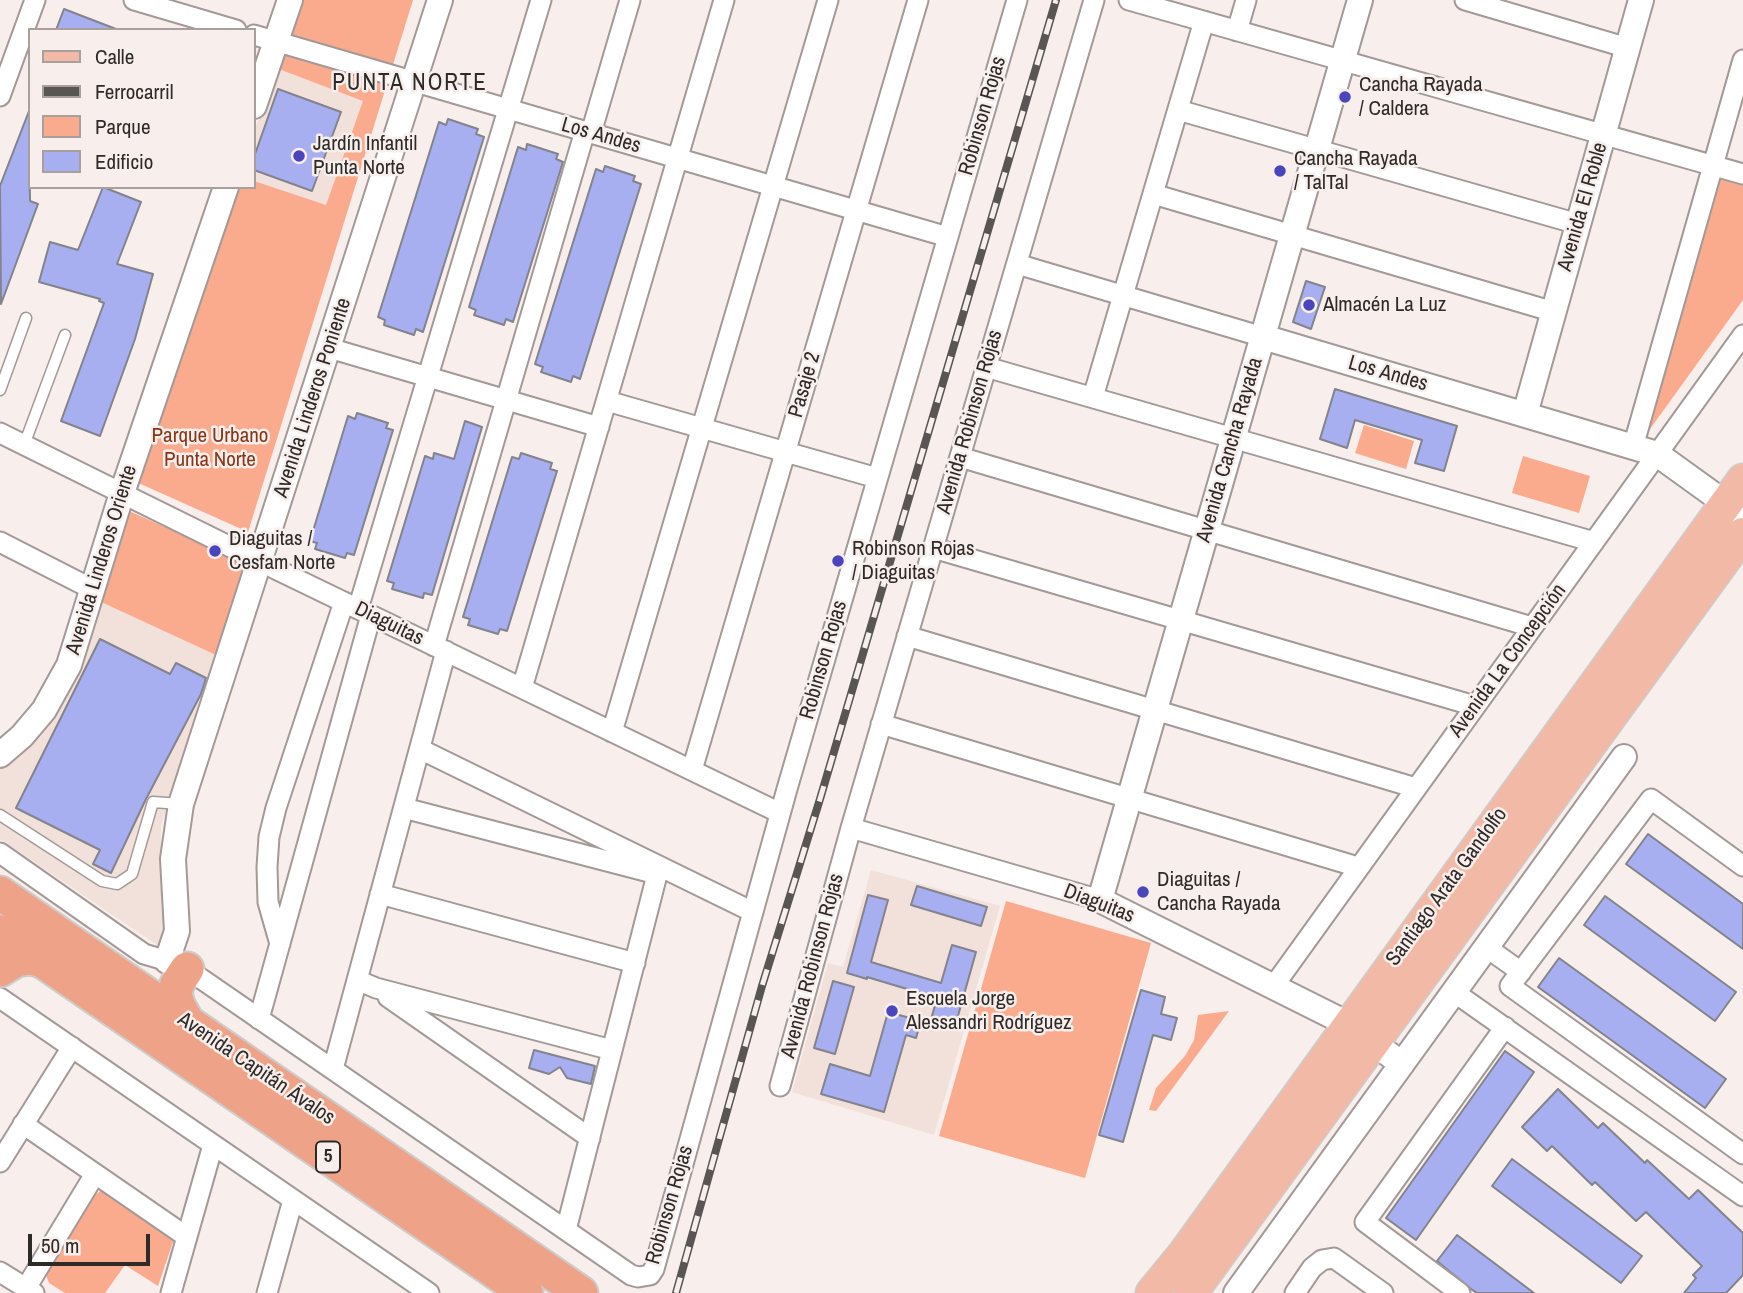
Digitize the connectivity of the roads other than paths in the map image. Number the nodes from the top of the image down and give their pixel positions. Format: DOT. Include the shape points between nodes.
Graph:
graph roads {
  1 [pos="35,0"];
  2 [pos="290,0"];
  3 [pos="440,0"];
  4 [pos="541,0"];
  5 [pos="630,0"];
  6 [pos="724,0"];
  7 [pos="828,0"];
  8 [pos="918,0"];
  9 [pos="1017,0"];
  10 [pos="1094,0"];
  11 [pos="1129,0"];
  12 [pos="1246,0"];
  13 [pos="1360,0"];
  14 [pos="1465,0"];
  15 [pos="1641,0"];
  16 [pos="139,1"];
  17 [pos="183,7"];
  18 [pos="1204,22"];
  19 [pos="231,28"];
  20 [pos="1237,31"];
  21 [pos="265,38"];
  22 [pos="1628,48"];
  23 [pos="1743,60"];
  24 [pos="1343,61"];
  25 [pos="414,82"];
  26 [pos="256,94"];
  27 [pos="1738,94"];
  28 [pos="0,96"];
  29 [pos="507,109"];
  30 [pos="1178,110"];
  31 [pos="588,132"];
  32 [pos="1603,135"];
  33 [pos="1317,149"];
  34 [pos="678,159"];
  35 [pos="1713,166"];
  36 [pos="1743,174"];
  37 [pos="773,186"];
  38 [pos="225,189"];
  39 [pos="1153,194"];
  40 [pos="856,211"];
  41 [pos="1578,224"];
  42 [pos="1292,235"];
  43 [pos="948,237"];
  44 [pos="1017,264"];
  45 [pos="1123,296"];
  46 [pos="1553,312"];
  47 [pos="26,318"];
  48 [pos="65,335"];
  49 [pos="1743,335"];
  50 [pos="1263,337"];
  51 [pos="329,348"];
  52 [pos="986,367"];
  53 [pos="426,377"];
  54 [pos="0,390"];
  55 [pos="1093,397"];
  56 [pos="506,400"];
  57 [pos="607,401"];
  58 [pos="1525,414"];
  59 [pos="599,427"];
  60 [pos="702,428"];
  61 [pos="0,433"];
  62 [pos="1234,438"];
  63 [pos="24,445"];
  64 [pos="1633,446"];
  65 [pos="785,452"];
  66 [pos="1657,454"];
  67 [pos="960,457"];
  68 [pos="877,478"];
  69 [pos="122,493"];
  70 [pos="1737,500"];
  71 [pos="1207,530"];
  72 [pos="1743,534"];
  73 [pos="1594,541"];
  74 [pos="933,548"];
  75 [pos="3,550"];
  76 [pos="261,562"];
  77 [pos="94,590"];
  78 [pos="357,609"];
  79 [pos="1181,620"];
  80 [pos="1532,627"];
  81 [pos="907,636"];
  82 [pos="440,649"];
  83 [pos="522,688"];
  84 [pos="1475,706"];
  85 [pos="1155,709"];
  86 [pos="881,724"];
  87 [pos="612,732"];
  88 [pos="3,747"];
  89 [pos="420,749"];
  90 [pos="1624,757"];
  91 [pos="692,770"];
  92 [pos="1416,788"];
  93 [pos="1129,798"];
  94 [pos="181,804"];
  95 [pos="404,808"];
  96 [pos="780,813"];
  97 [pos="0,816"];
  98 [pos="850,828"];
  99 [pos="0,853"];
  100 [pos="1743,866"];
  101 [pos="1358,867"];
  102 [pos="659,871"];
  103 [pos="0,894"];
  104 [pos="380,894"];
  105 [pos="1100,900"];
  106 [pos="752,912"];
  107 [pos="52,929"];
  108 [pos="3,941"];
  109 [pos="280,944"];
  110 [pos="1486,947"];
  111 [pos="43,961"];
  112 [pos="635,963"];
  113 [pos="177,965"];
  114 [pos="0,970"];
  115 [pos="1521,972"];
  116 [pos="357,980"];
  117 [pos="1273,987"];
  118 [pos="376,988"];
  119 [pos="1454,992"];
  120 [pos="0,998"];
  121 [pos="260,1019"];
  122 [pos="187,1021"];
  123 [pos="1348,1024"];
  124 [pos="1505,1027"];
  125 [pos="1374,1042"];
  126 [pos="72,1047"];
  127 [pos="612,1050"];
  128 [pos="1402,1064"];
  129 [pos="333,1069"];
  130 [pos="780,1086"];
  131 [pos="23,1124"];
  132 [pos="590,1138"];
  133 [pos="213,1145"];
  134 [pos="1743,1154"];
  135 [pos="0,1162"];
  136 [pos="95,1174"];
  137 [pos="1743,1196"];
  138 [pos="293,1200"];
  139 [pos="566,1230"];
  140 [pos="187,1237"];
  141 [pos="0,1272"];
  142 [pos="30,1291"];
  143 [pos="172,1293"];
  144 [pos="267,1293"];
  145 [pos="429,1293"];
  146 [pos="526,1293"];
  147 [pos="581,1293"];
  148 [pos="1152,1293"];
  149 [pos="1191,1293"];
  150 [pos="1236,1293"];
  151 [pos="1295,1293"];
  152 [pos="1383,1293"];
  153 [pos="1460,1293"];
  1 -- 28 [label="street"];
  2 -- 21 [label="street"];
  3 -- 25 [label="street, Avenida Linderos Poniente"];
  4 -- 29 [label="street"];
  5 -- 31 [label="street"];
  6 -- 34 [label="street"];
  7 -- 37 [label="street"];
  8 -- 40 [label="street, Pasaje 2"];
  9 -- 43 [label="street, Robinson Rojas"];
  10 -- 44 [label="street, Avenida Robinson Rojas"];
  11 -- 18 [label="street"];
  12 -- 20 [label="street"];
  13 -- 24 [label="street, Avenida Cancha Rayada"];
  14 -- 22 [label="street"];
  15 -- 22 [label="street, Avenida El Roble"];
  16 -- 17 [label="street"];
  17 -- 19 [label="street"];
  18 -- 20 [label="street"];
  18 -- 30 [label="street"];
  20 -- 24 [label="street"];
  21 -- 25 [label="street, Los Andes"];
  21 -- 26 [label="street"];
  22 -- 32 [label="street, Avenida El Roble"];
  23 -- 27 [label="street"];
  24 -- 32 [label="street"];
  24 -- 33 [label="street, Avenida Cancha Rayada"];
  25 -- 29 [label="street, Los Andes"];
  25 -- 51 [label="street, Avenida Linderos Poniente"];
  27 -- 35 [label="street"];
  29 -- 31 [label="street, Los Andes"];
  29 -- 53 [label="street"];
  30 -- 33 [label="street"];
  30 -- 39 [label="street"];
  31 -- 34 [label="street, Los Andes"];
  31 -- 56 [label="street"];
  32 -- 35 [label="street"];
  32 -- 41 [label="street, Avenida El Roble"];
  33 -- 41 [label="street"];
  33 -- 42 [label="street, Avenida Cancha Rayada"];
  34 -- 37 [label="street, Los Andes"];
  34 -- 57 [label="street"];
  35 -- 36 [label="street"];
  35 -- 64 [label="street"];
  37 -- 40 [label="street, Los Andes"];
  37 -- 60 [label="street"];
  38 -- 69 [label="street, Avenida Linderos Oriente"];
  39 -- 42 [label="street"];
  39 -- 45 [label="street"];
  40 -- 43 [label="street, Los Andes"];
  40 -- 65 [label="street, Pasaje 2"];
  41 -- 46 [label="street, Avenida El Roble"];
  42 -- 46 [label="street"];
  42 -- 50 [label="street, Avenida Cancha Rayada"];
  43 -- 68 [label="street, Robinson Rojas"];
  44 -- 45 [label="street, Los Andes"];
  44 -- 52 [label="street, Avenida Robinson Rojas"];
  45 -- 50 [label="street, Los Andes"];
  45 -- 55 [label="street"];
  46 -- 58 [label="street, Avenida El Roble"];
  47 -- 54 [label="lane"];
  48 -- 63 [label="lane"];
  49 -- 66 [label="street, Avenida La Concepción"];
  50 -- 58 [label="street, Los Andes"];
  50 -- 62 [label="street, Avenida Cancha Rayada"];
  51 -- 53 [label="street"];
  51 -- 76 [label="street, Avenida Linderos Poniente"];
  52 -- 55 [label="street"];
  52 -- 67 [label="street, Avenida Robinson Rojas"];
  53 -- 56 [label="street"];
  53 -- 78 [label="street"];
  55 -- 62 [label="street"];
  56 -- 59 [label="street"];
  56 -- 82 [label="street"];
  57 -- 59 [label="street"];
  57 -- 60 [label="street"];
  58 -- 64 [label="street, Los Andes"];
  59 -- 83 [label="street"];
  60 -- 65 [label="street"];
  60 -- 87 [label="street"];
  61 -- 63 [label="street, Diaguitas"];
  62 -- 71 [label="street, Avenida Cancha Rayada"];
  62 -- 73 [label="street"];
  63 -- 69 [label="street, Diaguitas"];
  64 -- 66 [label="street, Los Andes"];
  65 -- 68 [label="street"];
  65 -- 91 [label="street, Pasaje 2"];
  66 -- 70 [label="street, Los Andes"];
  66 -- 73 [label="street, Avenida La Concepción"];
  67 -- 71 [label="street"];
  67 -- 74 [label="street, Avenida Robinson Rojas"];
  68 -- 96 [label="street, Robinson Rojas"];
  69 -- 76 [label="street, Diaguitas"];
  69 -- 77 [label="street, Avenida Linderos Oriente"];
  70 -- 123 [label="main road, Santiago Arata Gandolfo"];
  71 -- 79 [label="street, Avenida Cancha Rayada"];
  71 -- 80 [label="street"];
  72 -- 125 [label="main road, Santiago Arata Gandolfo"];
  73 -- 80 [label="street, Avenida La Concepción"];
  74 -- 79 [label="street"];
  74 -- 81 [label="street, Avenida Robinson Rojas"];
  75 -- 77 [label="street"];
  76 -- 78 [label="street, Diaguitas"];
  76 -- 94 [label="street, Avenida Linderos Poniente"];
  77 -- 88 [label="street, Avenida Linderos Oriente" via="58,689 44,710"];
  78 -- 82 [label="street, Diaguitas"];
  78 -- 109 [label="street"];
  78 -- 109 [label="street" via="276,808 269,837 268,901"];
  79 -- 84 [label="street"];
  79 -- 85 [label="street, Avenida Cancha Rayada"];
  80 -- 84 [label="street, Avenida La Concepción"];
  81 -- 85 [label="street"];
  81 -- 86 [label="street, Avenida Robinson Rojas"];
  82 -- 83 [label="street, Diaguitas"];
  82 -- 89 [label="street"];
  83 -- 87 [label="street, Diaguitas"];
  84 -- 92 [label="street, Avenida La Concepción"];
  85 -- 92 [label="street"];
  85 -- 93 [label="street, Avenida Cancha Rayada"];
  86 -- 93 [label="street"];
  86 -- 98 [label="street, Avenida Robinson Rojas"];
  87 -- 91 [label="street, Diaguitas"];
  89 -- 95 [label="street"];
  89 -- 102 [label="street"];
  90 -- 110 [label="street"];
  91 -- 96 [label="street, Diaguitas"];
  92 -- 101 [label="street, Avenida La Concepción"];
  93 -- 101 [label="street"];
  93 -- 105 [label="street, Avenida Cancha Rayada"];
  94 -- 97 [label="lane" via="153,802 131,874 117,884 102,880"];
  94 -- 113 [label="street, Avenida Linderos Poniente" via="173,859"];
  95 -- 102 [label="street"];
  95 -- 104 [label="street"];
  96 -- 106 [label="street, Robinson Rojas"];
  98 -- 105 [label="street, Diaguitas"];
  98 -- 130 [label="street, Avenida Robinson Rojas"];
  99 -- 113 [label="street" via="144,954"];
  100 -- 115 [label="street" via="1651,799"];
  101 -- 117 [label="street, Avenida La Concepción"];
  102 -- 106 [label="street"];
  102 -- 112 [label="street"];
  103 -- 107 [label="highway, Avenida Capitán Ávalos / 5"];
  104 -- 112 [label="street"];
  104 -- 116 [label="street"];
  105 -- 117 [label="street, Diaguitas"];
  106 -- 139 [label="street, Robinson Rojas" via="654,1269 645,1277 631,1275"];
  107 -- 108 [label="highway" via="29,929"];
  107 -- 122 [label="highway, Avenida Capitán Ávalos / 5"];
  108 -- 111 [label="highway, Avenida Capitán Ávalos / 5"];
  109 -- 121 [label="street"];
  110 -- 115 [label="street"];
  110 -- 119 [label="street"];
  111 -- 114 [label="highway" via="16,960"];
  111 -- 146 [label="highway, Avenida Capitán Ávalos / 5"];
  112 -- 127 [label="street"];
  113 -- 121 [label="street"];
  113 -- 122 [label="highway" via="175,995"];
  115 -- 134 [label="street" via="1510,986"];
  116 -- 118 [label="street"];
  116 -- 129 [label="street"];
  117 -- 123 [label="street, Diaguitas"];
  118 -- 127 [label="street"];
  118 -- 132 [label="street"];
  119 -- 124 [label="street"];
  119 -- 128 [label="street"];
  120 -- 126 [label="street"];
  121 -- 129 [label="street"];
  122 -- 147 [label="highway, Avenida Capitán Ávalos / 5"];
  123 -- 125 [label="street, Diaguitas"];
  123 -- 148 [label="main road, Santiago Arata Gandolfo"];
  124 -- 137 [label="street"];
  124 -- 153 [label="street" via="1365,1222"];
  125 -- 128 [label="street, Diaguitas"];
  125 -- 149 [label="main road, Santiago Arata Gandolfo"];
  126 -- 131 [label="street"];
  126 -- 133 [label="street"];
  127 -- 132 [label="street"];
  128 -- 150 [label="street"];
  129 -- 139 [label="street"];
  131 -- 135 [label="street"];
  131 -- 136 [label="street"];
  132 -- 139 [label="street"];
  133 -- 138 [label="street"];
  133 -- 140 [label="street"];
  136 -- 140 [label="street"];
  136 -- 142 [label="street"];
  138 -- 144 [label="street"];
  138 -- 145 [label="street"];
  140 -- 143 [label="street"];
  141 -- 142 [label="street"];
  151 -- 152 [label="street" via="1312,1268 1334,1258"];
}
